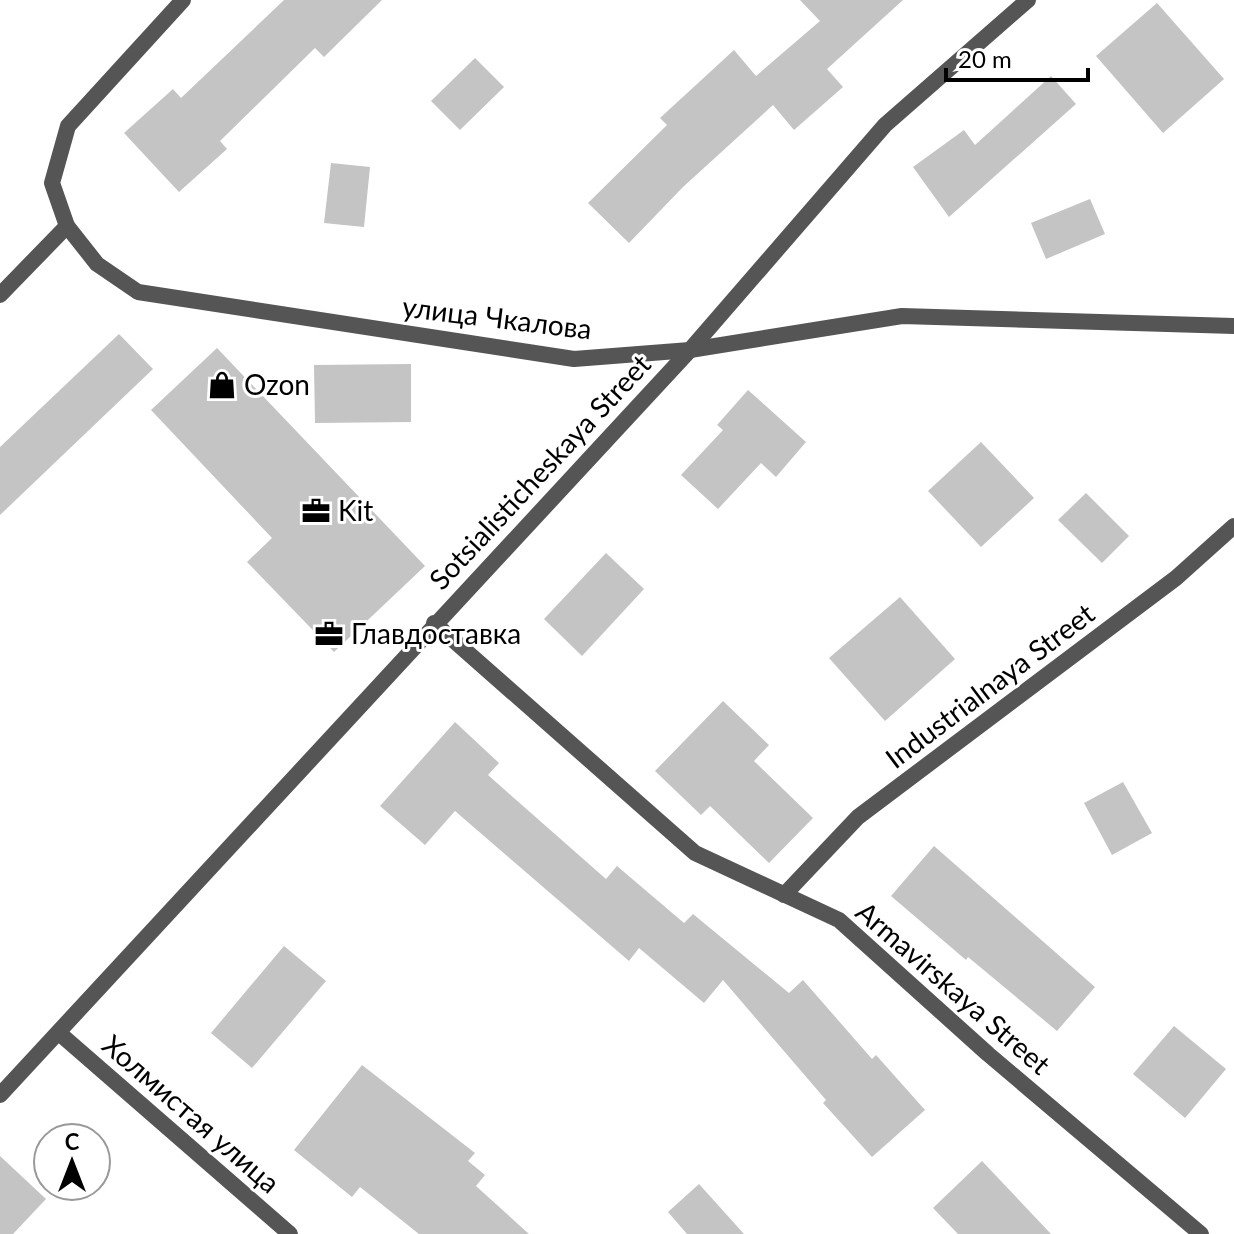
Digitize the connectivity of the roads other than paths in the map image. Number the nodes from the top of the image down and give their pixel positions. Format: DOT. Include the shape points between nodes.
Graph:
graph roads {
  1 [pos="183,0"];
  2 [pos="1028,0"];
  3 [pos="67,226"];
  4 [pos="0,295"];
  5 [pos="1234,326"];
  6 [pos="690,350"];
  7 [pos="1234,526"];
  8 [pos="434,623"];
  9 [pos="784,895"];
  10 [pos="59,1033"];
  11 [pos="0,1095"];
  12 [pos="290,1234"];
  13 [pos="1201,1234"];
  1 -- 3 [label="street, улица Чкалова" via="68,126 52,183"];
  2 -- 6 [label="street, Sotsialisticheskaya Street" via="885,125"];
  3 -- 4 [label="street"];
  3 -- 6 [label="street, улица Чкалова" via="97,264 138,292 574,359"];
  5 -- 6 [label="street, улица Чкалова" via="902,316"];
  6 -- 8 [label="street, Sotsialisticheskaya Street"];
  7 -- 9 [label="street, Industrialnaya Street" via="1176,578 858,817"];
  8 -- 9 [label="street, Armavirskaya Street" via="695,853"];
  8 -- 10 [label="street, Sotsialisticheskaya Street"];
  9 -- 13 [label="street, Armavirskaya Street" via="839,920"];
  10 -- 11 [label="street, Sotsialisticheskaya Street"];
  10 -- 12 [label="street, Холмистая улица"];
}
